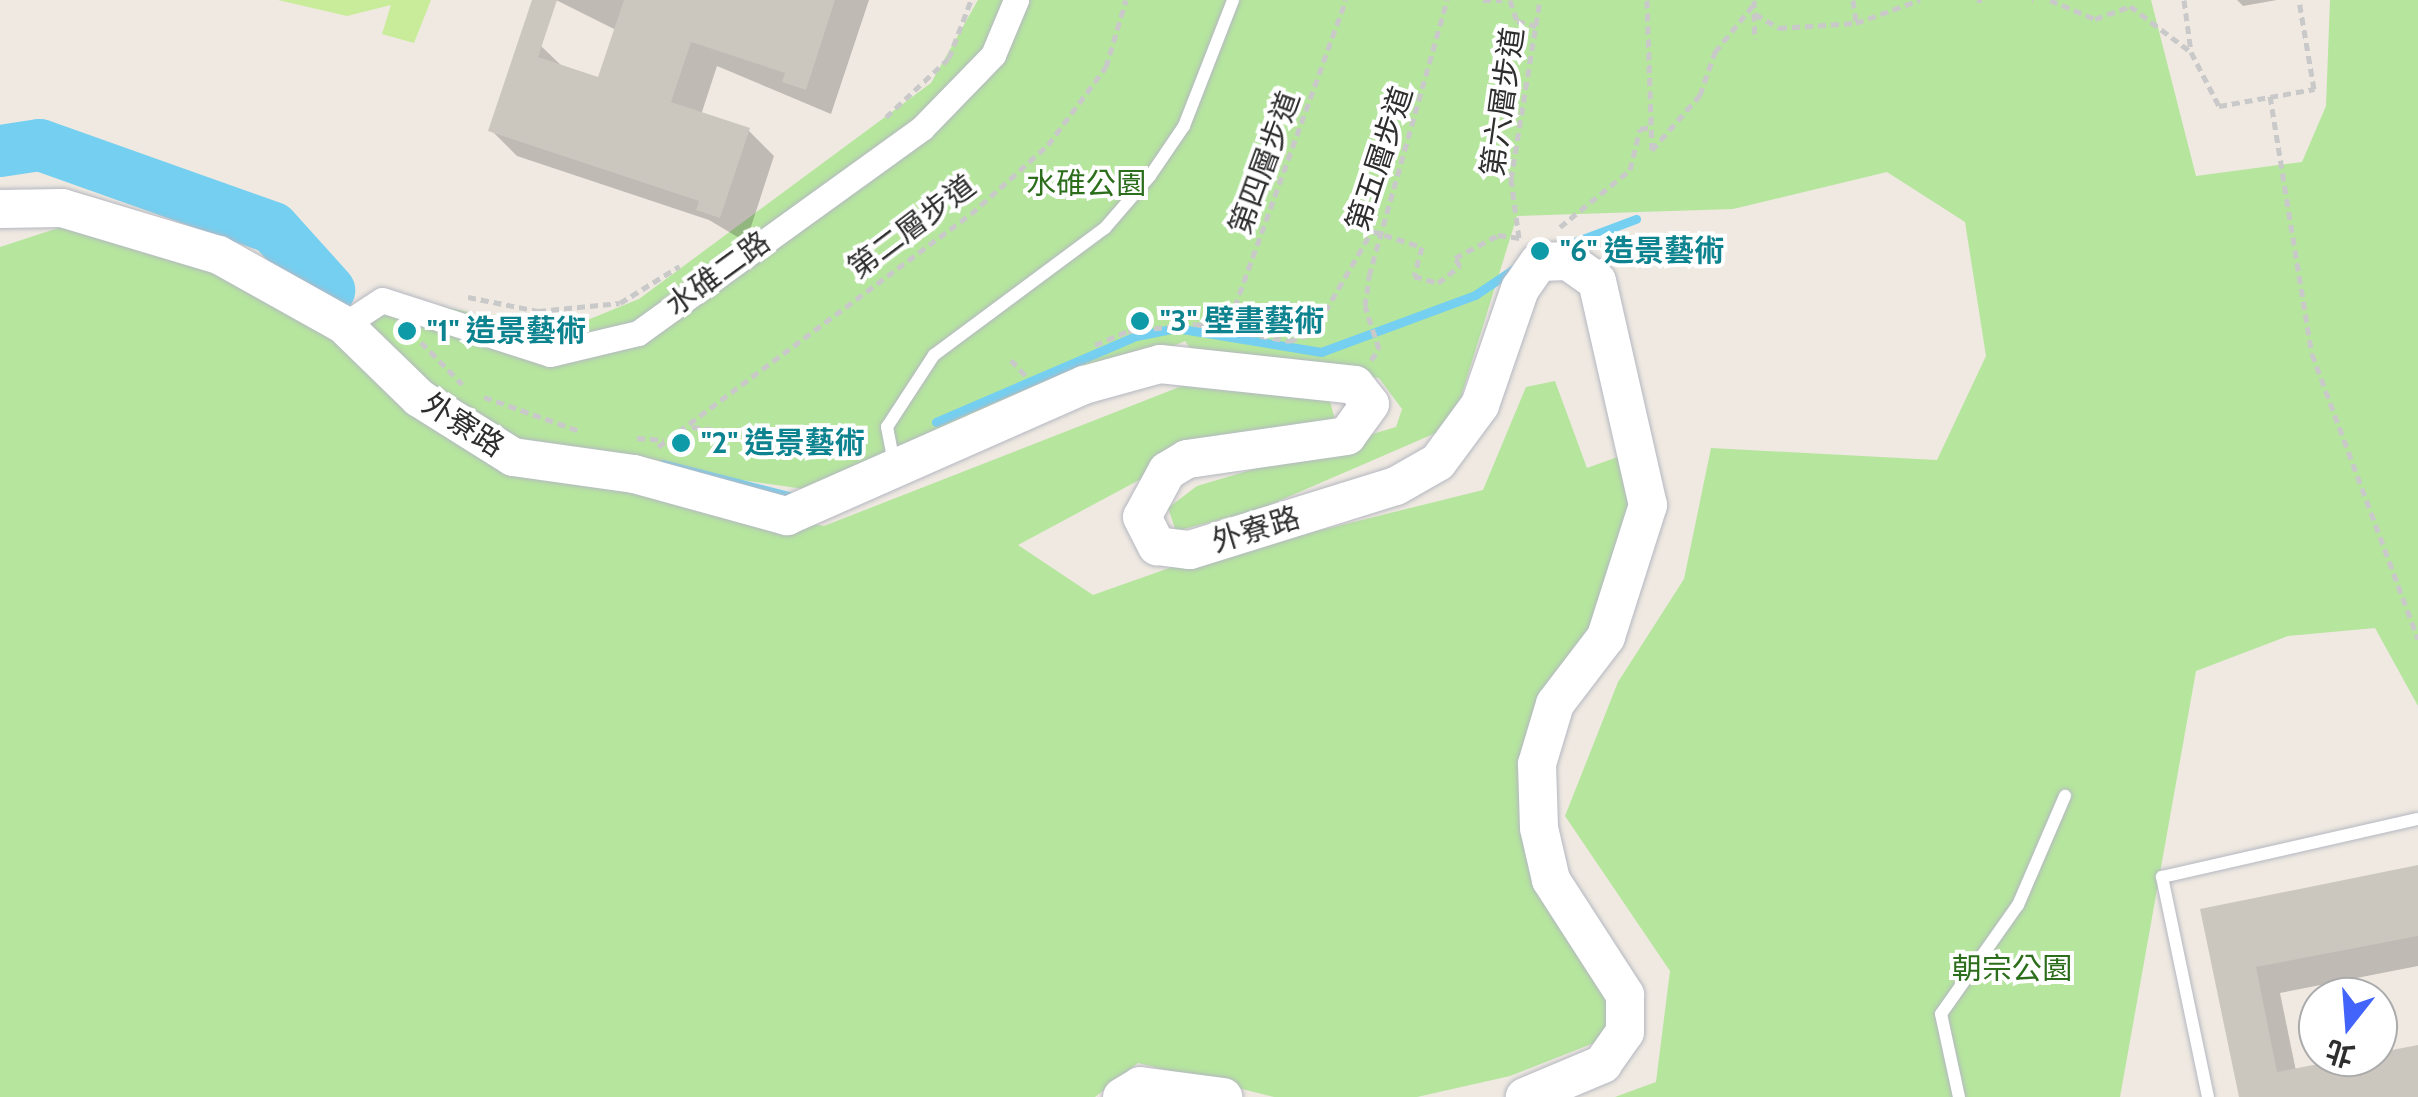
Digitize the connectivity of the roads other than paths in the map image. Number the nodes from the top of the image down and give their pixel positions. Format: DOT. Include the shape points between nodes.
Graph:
graph roads {
  1 [pos="1016,0"];
  2 [pos="1233,0"];
  3 [pos="0,210"];
  4 [pos="344,325"];
  5 [pos="891,458"];
  6 [pos="2065,796"];
  7 [pos="2418,819"];
  8 [pos="1122,1097"];
  9 [pos="1223,1097"];
  10 [pos="1525,1097"];
  11 [pos="1959,1097"];
  12 [pos="2208,1097"];
  1 -- 4 [label="street, 水碓二路" via="993,54 922,128 638,333 550,354 382,300"];
  2 -- 5 [label="lane" via="1184,126 1150,176 1105,228 934,355 886,427"];
  3 -- 4 [label="street, 外寮路" via="62,208 219,255"];
  4 -- 5 [label="street, 外寮路" via="467,433 545,466 634,474 786,516"];
  5 -- 10 [label="street, 外寮路" via="1160,364 1355,384 1370,404 1348,436 1188,459 1167,471 1142,517 1157,546 1190,550 1396,486 1461,438 1536,243 1597,280 1648,505 1606,637 1555,704 1537,764 1551,880 1625,995 1625,1032 1602,1064"];
  6 -- 11 [label="lane" via="2018,905 1941,1014"];
  7 -- 12 [label="lane" via="2162,877"];
  8 -- 9 [label="street" via="1140,1086"];
}
